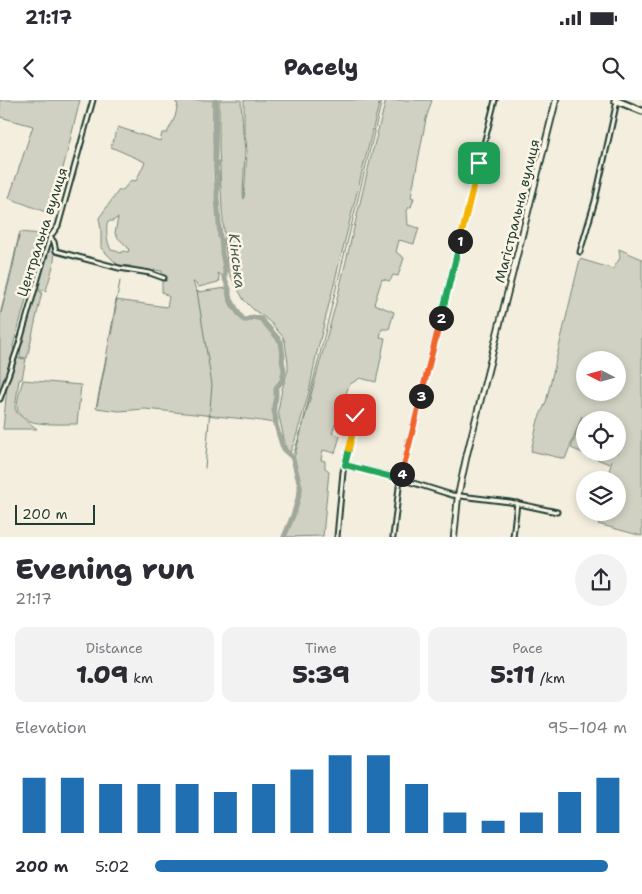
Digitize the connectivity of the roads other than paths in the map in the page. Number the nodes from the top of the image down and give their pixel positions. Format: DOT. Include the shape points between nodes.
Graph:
graph roads {
  1 [pos="93,100"];
  2 [pos="495,100"];
  3 [pos="556,100"];
  4 [pos="619,101"];
  5 [pos="642,111"];
  6 [pos="50,237"];
  7 [pos="580,252"];
  8 [pos="164,278"];
  9 [pos="0,399"];
  10 [pos="347,412"];
  11 [pos="345,465"];
  12 [pos="400,479"];
  13 [pos="458,496"];
  14 [pos="516,503"];
  15 [pos="557,512"];
  16 [pos="337,536"];
  17 [pos="393,536"];
  18 [pos="454,536"];
  19 [pos="513,536"];
  1 -- 6 [label="street, Центральна вулиця" via="58,226"];
  2 -- 12 [label="street"];
  3 -- 13 [label="main road, Магістральна вулиця"];
  4 -- 5 [label="main road"];
  4 -- 7 [label="street"];
  6 -- 8 [label="street" via="56,251"];
  6 -- 9 [label="street, Центральна вулиця"];
  10 -- 11 [label="street" via="356,417"];
  11 -- 12 [label="street"];
  11 -- 16 [label="street"];
  12 -- 13 [label="street"];
  12 -- 17 [label="street"];
  13 -- 14 [label="street"];
  13 -- 18 [label="main road"];
  14 -- 15 [label="street"];
  14 -- 19 [label="street"];
}
